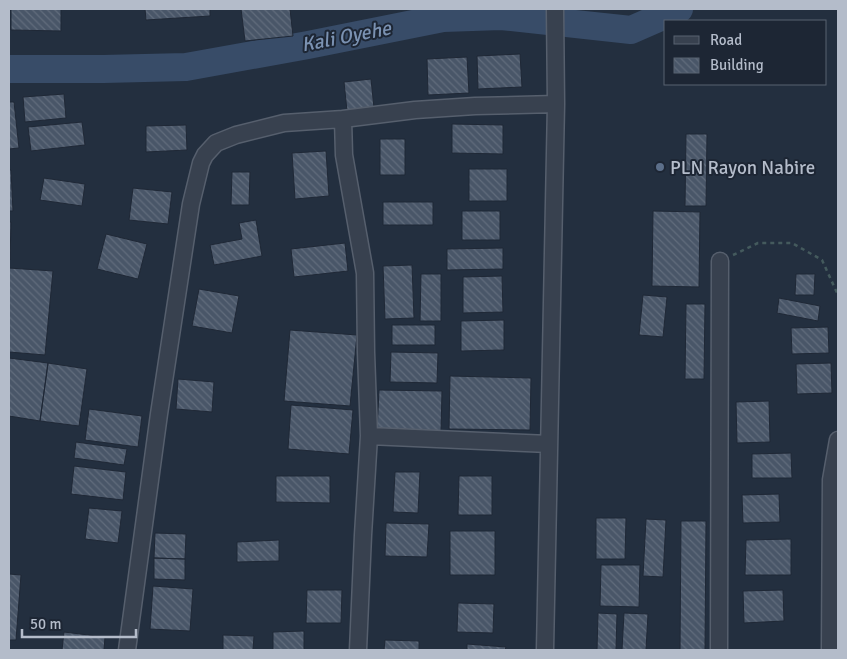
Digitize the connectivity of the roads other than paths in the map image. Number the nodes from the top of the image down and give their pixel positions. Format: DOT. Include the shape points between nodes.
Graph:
graph roads {
  1 [pos="556,9"];
  2 [pos="556,104"];
  3 [pos="343,119"];
  4 [pos="720,261"];
  5 [pos="369,436"];
  6 [pos="838,440"];
  7 [pos="549,444"];
  8 [pos="127,650"];
  9 [pos="358,650"];
  10 [pos="545,650"];
  11 [pos="719,650"];
  12 [pos="830,650"];
  1 -- 2 [label="street"];
  2 -- 3 [label="street" via="415,110"];
  2 -- 7 [label="street"];
  3 -- 5 [label="street" via="344,155 365,274"];
  3 -- 8 [label="street" via="284,123 236,135 216,143 201,163 191,204 159,414"];
  4 -- 11 [label="street"];
  5 -- 7 [label="street"];
  5 -- 9 [label="street"];
  6 -- 12 [label="street" via="831,480"];
  7 -- 10 [label="street"];
}
